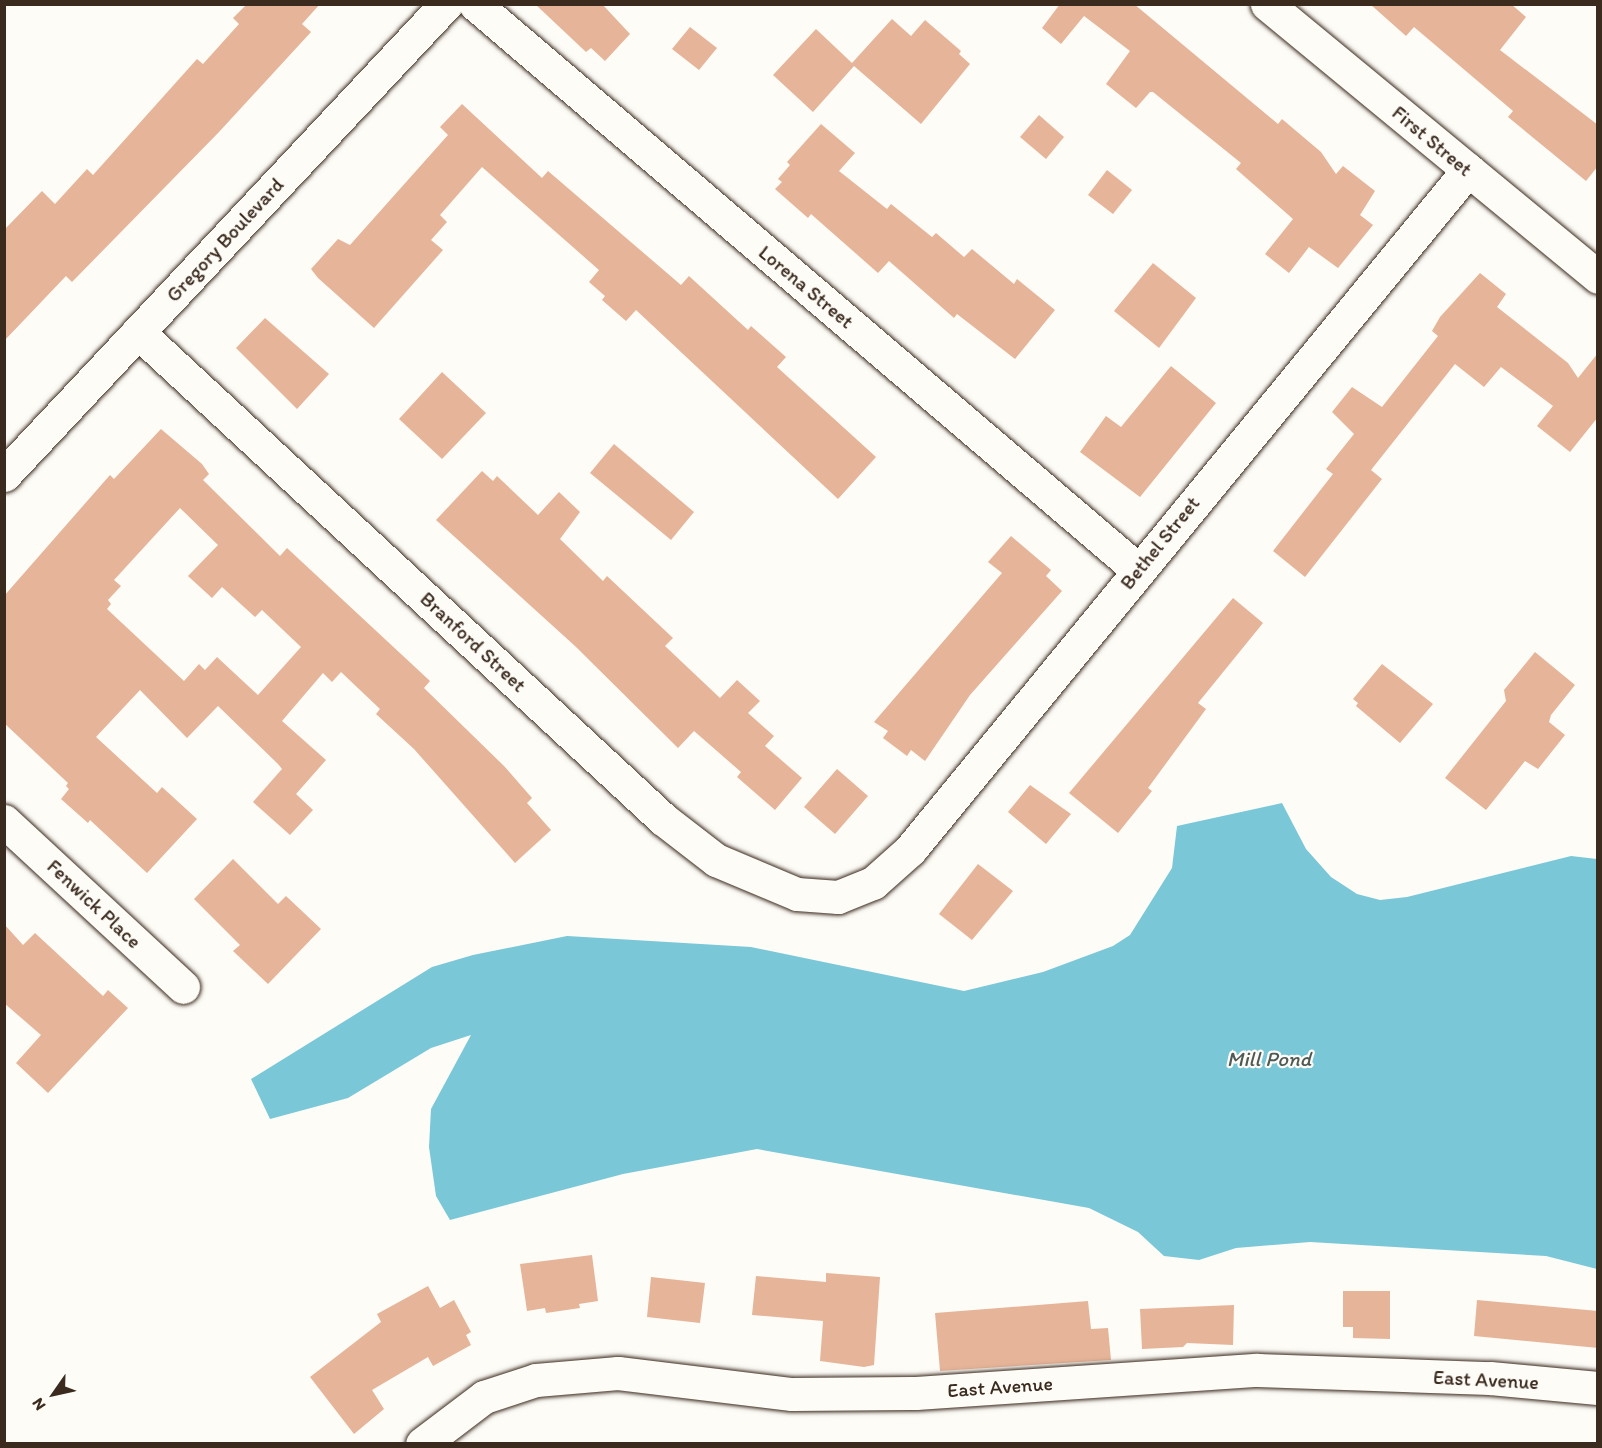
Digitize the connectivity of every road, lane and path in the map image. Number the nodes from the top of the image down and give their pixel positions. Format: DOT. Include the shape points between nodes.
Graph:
graph roads {
  1 [pos="446,4"];
  2 [pos="475,4"];
  3 [pos="1267,4"];
  4 [pos="1468,170"];
  5 [pos="1598,277"];
  6 [pos="138,332"];
  7 [pos="4,475"];
  8 [pos="1138,570"];
  9 [pos="4,821"];
  10 [pos="838,897"];
  11 [pos="183,987"];
  12 [pos="1598,1388"];
  13 [pos="430,1441"];
  1 -- 6 [label="street, Gregory Boulevard"];
  2 -- 8 [label="street, Lorena Street"];
  3 -- 4 [label="street, First Street"];
  4 -- 5 [label="street, First Street"];
  4 -- 8 [label="street, Bethel Street"];
  6 -- 7 [label="street, Gregory Boulevard"];
  6 -- 10 [label="street, Branford Street" via="663,819 716,860 797,894"];
  8 -- 10 [label="street, Bethel Street" via="910,850 873,883"];
  9 -- 11 [label="street, Fenwick Place"];
  12 -- 13 [label="street, East Avenue" via="1490,1378 1257,1370 916,1393 792,1394 618,1373 536,1380 484,1397"];
}
